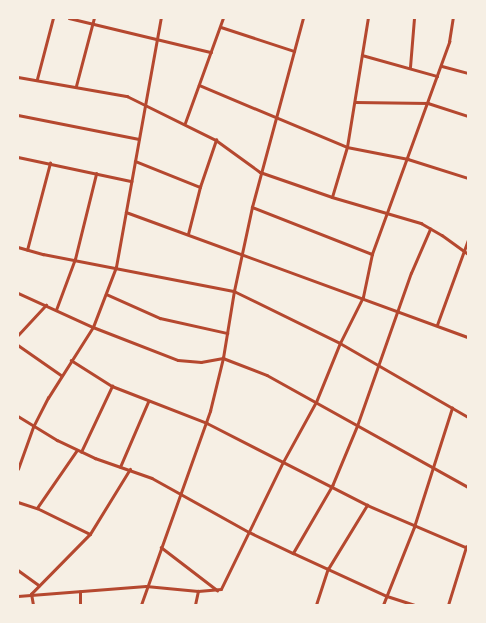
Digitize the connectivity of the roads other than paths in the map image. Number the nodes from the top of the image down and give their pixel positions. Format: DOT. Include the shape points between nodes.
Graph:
graph roads {
  1 [pos="53,18"];
  2 [pos="69,18"];
  3 [pos="94,18"];
  4 [pos="161,18"];
  5 [pos="223,18"];
  6 [pos="303,18"];
  7 [pos="368,18"];
  8 [pos="414,18"];
  9 [pos="453,18"];
  10 [pos="93,26"];
  11 [pos="221,27"];
  12 [pos="157,41"];
  13 [pos="294,51"];
  14 [pos="211,52"];
  15 [pos="362,55"];
  16 [pos="442,66"];
  17 [pos="410,67"];
  18 [pos="468,73"];
  19 [pos="437,76"];
  20 [pos="18,78"];
  21 [pos="37,79"];
  22 [pos="199,85"];
  23 [pos="76,86"];
  24 [pos="355,102"];
  25 [pos="428,103"];
  26 [pos="148,104"];
  27 [pos="18,115"];
  28 [pos="468,116"];
  29 [pos="275,118"];
  30 [pos="185,123"];
  31 [pos="139,139"];
  32 [pos="216,140"];
  33 [pos="347,147"];
  34 [pos="18,157"];
  35 [pos="408,159"];
  36 [pos="135,161"];
  37 [pos="50,163"];
  38 [pos="260,172"];
  39 [pos="96,174"];
  40 [pos="468,178"];
  41 [pos="131,181"];
  42 [pos="200,187"];
  43 [pos="332,198"];
  44 [pos="252,208"];
  45 [pos="126,212"];
  46 [pos="386,214"];
  47 [pos="430,229"];
  48 [pos="188,234"];
  49 [pos="468,240"];
  50 [pos="18,247"];
  51 [pos="27,250"];
  52 [pos="464,252"];
  53 [pos="241,253"];
  54 [pos="372,254"];
  55 [pos="468,254"];
  56 [pos="75,259"];
  57 [pos="116,267"];
  58 [pos="234,291"];
  59 [pos="18,293"];
  60 [pos="106,294"];
  61 [pos="363,297"];
  62 [pos="46,305"];
  63 [pos="398,309"];
  64 [pos="56,310"];
  65 [pos="437,325"];
  66 [pos="93,327"];
  67 [pos="227,333"];
  68 [pos="18,335"];
  69 [pos="468,337"];
  70 [pos="340,343"];
  71 [pos="18,345"];
  72 [pos="223,358"];
  73 [pos="71,360"];
  74 [pos="378,365"];
  75 [pos="61,375"];
  76 [pos="112,386"];
  77 [pos="148,402"];
  78 [pos="316,402"];
  79 [pos="452,408"];
  80 [pos="18,416"];
  81 [pos="468,417"];
  82 [pos="207,423"];
  83 [pos="358,426"];
  84 [pos="33,427"];
  85 [pos="78,450"];
  86 [pos="81,452"];
  87 [pos="283,462"];
  88 [pos="432,465"];
  89 [pos="120,467"];
  90 [pos="18,469"];
  91 [pos="130,469"];
  92 [pos="332,486"];
  93 [pos="468,487"];
  94 [pos="181,494"];
  95 [pos="18,502"];
  96 [pos="367,505"];
  97 [pos="37,508"];
  98 [pos="414,527"];
  99 [pos="249,532"];
  100 [pos="90,534"];
  101 [pos="161,547"];
  102 [pos="467,547"];
  103 [pos="293,553"];
  104 [pos="328,569"];
  105 [pos="18,570"];
  106 [pos="39,585"];
  107 [pos="146,586"];
  108 [pos="80,591"];
  109 [pos="198,591"];
  110 [pos="218,591"];
  111 [pos="31,594"];
  112 [pos="18,596"];
  113 [pos="387,596"];
  114 [pos="33,605"];
  115 [pos="80,605"];
  116 [pos="141,605"];
  117 [pos="196,605"];
  118 [pos="268,605"];
  119 [pos="287,605"];
  120 [pos="316,605"];
  121 [pos="382,605"];
  122 [pos="414,605"];
  123 [pos="448,605"];
  1 -- 21 [label="street"];
  2 -- 10 [label="street"];
  3 -- 10 [label="street"];
  4 -- 12 [label="street"];
  5 -- 11 [label="street"];
  6 -- 13 [label="street"];
  7 -- 15 [label="street"];
  8 -- 17 [label="street"];
  9 -- 16 [label="street"];
  10 -- 12 [label="street"];
  10 -- 23 [label="street"];
  11 -- 13 [label="street"];
  11 -- 14 [label="street"];
  12 -- 14 [label="street"];
  12 -- 26 [label="street"];
  13 -- 29 [label="street"];
  14 -- 22 [label="street"];
  15 -- 17 [label="street"];
  15 -- 24 [label="street"];
  16 -- 18 [label="street"];
  16 -- 19 [label="street"];
  17 -- 19 [label="street"];
  19 -- 25 [label="street"];
  20 -- 21 [label="street"];
  21 -- 23 [label="street"];
  22 -- 29 [label="street"];
  22 -- 30 [label="street"];
  23 -- 26 [label="street" via="127,96"];
  24 -- 25 [label="street"];
  24 -- 33 [label="street"];
  25 -- 28 [label="street"];
  25 -- 35 [label="street"];
  26 -- 30 [label="street"];
  26 -- 31 [label="street"];
  27 -- 31 [label="street"];
  29 -- 33 [label="street"];
  29 -- 38 [label="street"];
  30 -- 32 [label="street"];
  31 -- 36 [label="street"];
  32 -- 38 [label="street"];
  32 -- 42 [label="street"];
  33 -- 35 [label="street"];
  33 -- 43 [label="street"];
  34 -- 37 [label="street"];
  35 -- 40 [label="street"];
  35 -- 46 [label="street"];
  36 -- 41 [label="street"];
  36 -- 42 [label="street"];
  37 -- 39 [label="street"];
  37 -- 51 [label="street"];
  38 -- 43 [label="street"];
  38 -- 44 [label="street"];
  39 -- 41 [label="street"];
  39 -- 56 [label="street"];
  41 -- 45 [label="street"];
  42 -- 48 [label="street"];
  43 -- 46 [label="street"];
  44 -- 53 [label="street"];
  44 -- 54 [label="street"];
  45 -- 48 [label="street"];
  45 -- 57 [label="street"];
  46 -- 47 [label="street"];
  46 -- 54 [label="street"];
  47 -- 52 [label="street"];
  47 -- 63 [label="street"];
  48 -- 53 [label="street"];
  49 -- 52 [label="street"];
  50 -- 51 [label="street"];
  51 -- 56 [label="street"];
  52 -- 55 [label="street"];
  52 -- 65 [label="street"];
  53 -- 58 [label="street"];
  53 -- 61 [label="street"];
  54 -- 61 [label="street"];
  56 -- 57 [label="street"];
  56 -- 64 [label="street"];
  57 -- 58 [label="street"];
  57 -- 60 [label="street"];
  58 -- 67 [label="street"];
  58 -- 70 [label="street"];
  59 -- 62 [label="street"];
  60 -- 66 [label="street"];
  60 -- 67 [label="street" via="160,318"];
  61 -- 63 [label="street"];
  61 -- 70 [label="street"];
  62 -- 64 [label="street"];
  62 -- 68 [label="street"];
  63 -- 65 [label="street"];
  63 -- 74 [label="street"];
  64 -- 66 [label="street"];
  65 -- 69 [label="street"];
  66 -- 72 [label="street" via="178,360 201,362"];
  66 -- 73 [label="street"];
  67 -- 72 [label="street"];
  70 -- 74 [label="street"];
  70 -- 78 [label="street"];
  71 -- 75 [label="street"];
  72 -- 78 [label="street" via="267,375"];
  72 -- 82 [label="street"];
  73 -- 75 [label="street"];
  73 -- 76 [label="street"];
  74 -- 79 [label="street"];
  74 -- 83 [label="street"];
  75 -- 84 [label="street"];
  76 -- 77 [label="street"];
  76 -- 86 [label="street"];
  77 -- 82 [label="street"];
  77 -- 89 [label="street"];
  78 -- 83 [label="street"];
  78 -- 87 [label="street"];
  79 -- 81 [label="street"];
  79 -- 88 [label="street"];
  80 -- 84 [label="street"];
  82 -- 87 [label="street"];
  82 -- 94 [label="street"];
  83 -- 88 [label="street"];
  83 -- 92 [label="street"];
  84 -- 85 [label="street"];
  84 -- 90 [label="street"];
  85 -- 86 [label="street"];
  85 -- 97 [label="street"];
  86 -- 89 [label="street"];
  87 -- 92 [label="street"];
  87 -- 99 [label="street"];
  88 -- 93 [label="street"];
  88 -- 98 [label="street"];
  89 -- 91 [label="street"];
  91 -- 94 [label="street"];
  91 -- 100 [label="street"];
  92 -- 96 [label="street"];
  92 -- 103 [label="street"];
  94 -- 99 [label="street"];
  94 -- 101 [label="street"];
  95 -- 97 [label="street"];
  96 -- 98 [label="street"];
  96 -- 104 [label="street"];
  97 -- 100 [label="street"];
  98 -- 102 [label="street"];
  98 -- 113 [label="street"];
  99 -- 103 [label="street"];
  99 -- 110 [label="street"];
  100 -- 106 [label="street"];
  101 -- 107 [label="street"];
  101 -- 110 [label="street"];
  102 -- 123 [label="street"];
  103 -- 104 [label="street"];
  104 -- 113 [label="street"];
  104 -- 120 [label="street"];
  105 -- 106 [label="street"];
  106 -- 111 [label="street"];
  107 -- 108 [label="street"];
  107 -- 109 [label="street"];
  107 -- 116 [label="street"];
  108 -- 111 [label="street"];
  108 -- 115 [label="street"];
  109 -- 110 [label="street"];
  109 -- 117 [label="street"];
  111 -- 112 [label="street"];
  111 -- 114 [label="street"];
  113 -- 121 [label="street"];
  113 -- 122 [label="street"];
  118 -- 119 [label="street"];
}
